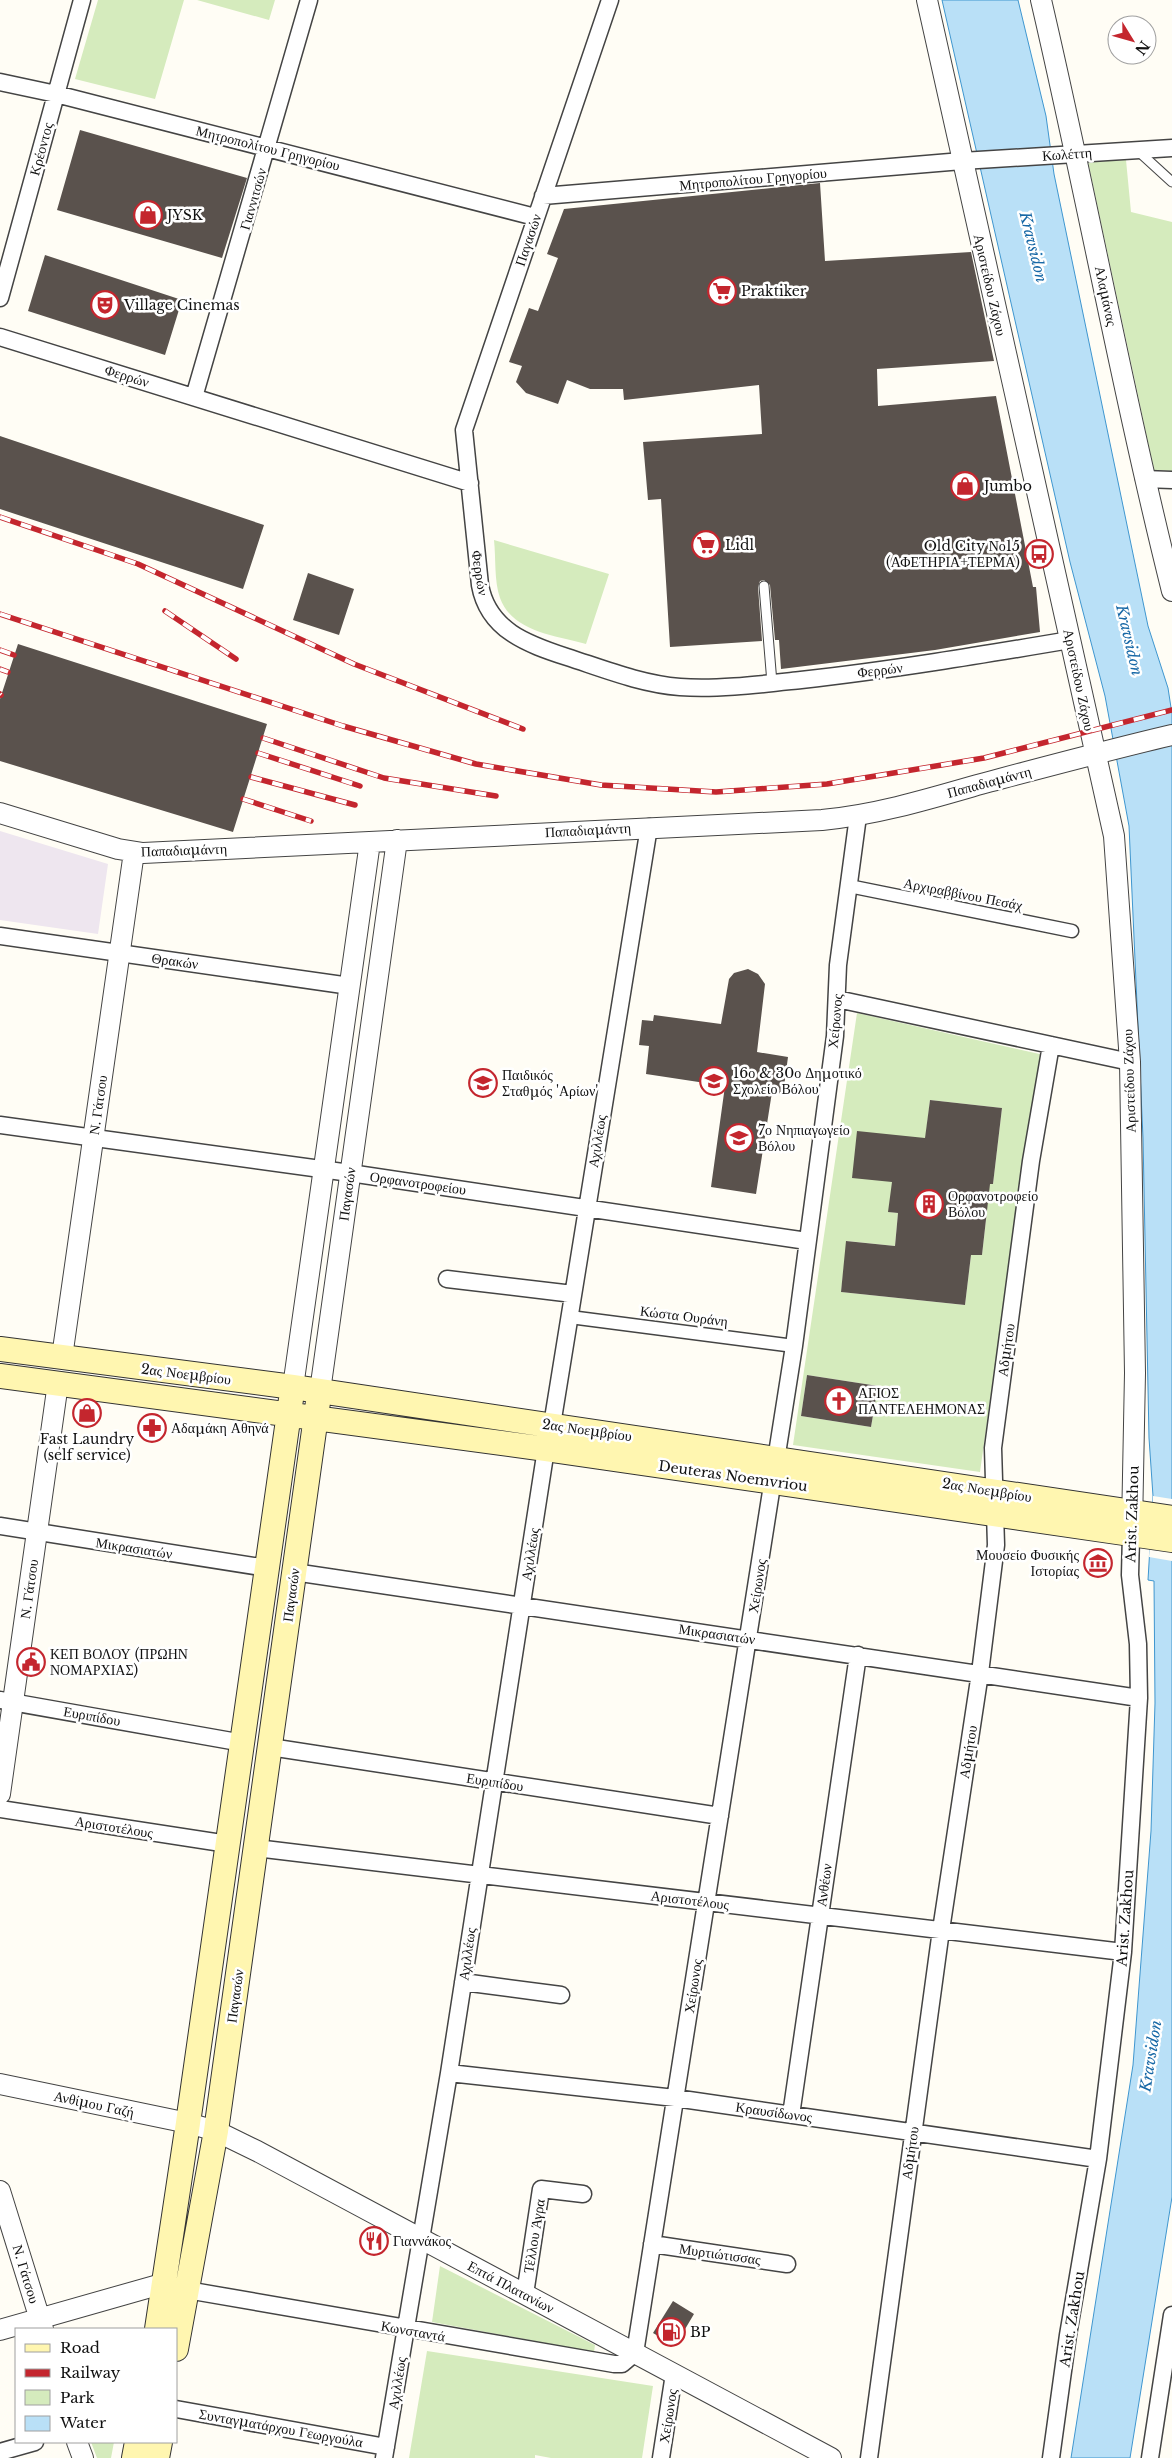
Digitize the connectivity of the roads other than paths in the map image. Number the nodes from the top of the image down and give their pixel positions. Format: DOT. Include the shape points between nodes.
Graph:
graph roads {
  1 [pos="82,0"];
  2 [pos="309,0"];
  3 [pos="610,0"];
  4 [pos="927,0"];
  5 [pos="1041,0"];
  6 [pos="0,82"];
  7 [pos="56,94"];
  8 [pos="268,147"];
  9 [pos="1172,148"];
  10 [pos="1137,150"];
  11 [pos="1076,153"];
  12 [pos="962,162"];
  13 [pos="1172,182"];
  14 [pos="543,196"];
  15 [pos="535,217"];
  16 [pos="0,298"];
  17 [pos="0,337"];
  18 [pos="194,397"];
  19 [pos="1144,479"];
  20 [pos="1172,480"];
  21 [pos="470,483"];
  22 [pos="764,586"];
  23 [pos="1172,591"];
  24 [pos="1070,640"];
  25 [pos="772,683"];
  26 [pos="1172,735"];
  27 [pos="1104,751"];
  28 [pos="0,813"];
  29 [pos="858,816"];
  30 [pos="649,827"];
  31 [pos="397,840"];
  32 [pos="370,842"];
  33 [pos="134,852"];
  34 [pos="849,886"];
  35 [pos="1072,931"];
  36 [pos="0,936"];
  37 [pos="119,953"];
  38 [pos="350,986"];
  39 [pos="837,999"];
  40 [pos="1051,1045"];
  41 [pos="1130,1062"];
  42 [pos="0,1125"];
  43 [pos="94,1137"];
  44 [pos="324,1169"];
  45 [pos="350,1173"];
  46 [pos="586,1208"];
  47 [pos="807,1241"];
  48 [pos="447,1279"];
  49 [pos="573,1294"];
  50 [pos="570,1317"];
  51 [pos="794,1346"];
  52 [pos="0,1349"];
  53 [pos="62,1357"];
  54 [pos="0,1376"];
  55 [pos="58,1383"];
  56 [pos="293,1387"];
  57 [pos="320,1391"];
  58 [pos="289,1414"];
  59 [pos="316,1418"];
  60 [pos="552,1425"];
  61 [pos="546,1449"];
  62 [pos="777,1458"];
  63 [pos="773,1482"];
  64 [pos="993,1491"];
  65 [pos="996,1515"];
  66 [pos="0,1526"];
  67 [pos="1152,1526"];
  68 [pos="37,1532"];
  69 [pos="267,1568"];
  70 [pos="294,1572"];
  71 [pos="522,1606"];
  72 [pos="748,1639"];
  73 [pos="858,1655"];
  74 [pos="980,1673"];
  75 [pos="1139,1698"];
  76 [pos="6,1701"];
  77 [pos="242,1743"];
  78 [pos="270,1747"];
  79 [pos="494,1782"];
  80 [pos="0,1794"];
  81 [pos="0,1809"];
  82 [pos="720,1816"];
  83 [pos="228,1844"];
  84 [pos="256,1848"];
  85 [pos="479,1874"];
  86 [pos="706,1902"];
  87 [pos="820,1915"];
  88 [pos="941,1930"];
  89 [pos="1124,1952"];
  90 [pos="463,1982"];
  91 [pos="561,1995"];
  92 [pos="449,2073"];
  93 [pos="0,2084"];
  94 [pos="675,2098"];
  95 [pos="791,2115"];
  96 [pos="188,2123"];
  97 [pos="216,2131"];
  98 [pos="913,2131"];
  99 [pos="1098,2159"];
  100 [pos="0,2191"];
  101 [pos="583,2194"];
  102 [pos="421,2239"];
  103 [pos="652,2244"];
  104 [pos="788,2264"];
  105 [pos="165,2282"];
  106 [pos="187,2290"];
  107 [pos="525,2294"];
  108 [pos="1172,2315"];
  109 [pos="41,2324"];
  110 [pos="157,2328"];
  111 [pos="0,2330"];
  112 [pos="406,2330"];
  113 [pos="178,2338"];
  114 [pos="635,2353"];
  115 [pos="1168,2358"];
  116 [pos="674,2374"];
  117 [pos="178,2409"];
  118 [pos="32,2443"];
  119 [pos="77,2443"];
  120 [pos="137,2443"];
  121 [pos="160,2443"];
  122 [pos="0,2452"];
  123 [pos="385,2453"];
  124 [pos="83,2458"];
  125 [pos="134,2458"];
  126 [pos="156,2458"];
  127 [pos="661,2458"];
  128 [pos="831,2458"];
  129 [pos="869,2458"];
  130 [pos="1051,2458"];
  131 [pos="1150,2458"];
  1 -- 7 [label="street, Κρέοντος"];
  2 -- 8 [label="street, Γιαννιτσών"];
  3 -- 14 [label="street, Παγασών"];
  4 -- 12 [label="street, Αριστείδου Ζάχου"];
  5 -- 11 [label="street, Αλαμάνας"];
  6 -- 7 [label="street, Μητροπολίτου Γρηγορίου"];
  7 -- 8 [label="street, Μητροπολίτου Γρηγορίου"];
  7 -- 16 [label="street, Κρέοντος"];
  8 -- 15 [label="street, Μητροπολίτου Γρηγορίου"];
  8 -- 18 [label="street, Γιαννιτσών"];
  9 -- 10 [label="street, Κωλέττη"];
  10 -- 11 [label="street, Κωλέττη"];
  10 -- 13 [label="lane"];
  11 -- 12 [label="street, Κωλέττη"];
  11 -- 19 [label="street, Αλαμάνας"];
  12 -- 14 [label="street, Μητροπολίτου Γρηγορίου"];
  12 -- 24 [label="street, Αριστείδου Ζάχου"];
  14 -- 15 [label="street, Παγασών"];
  15 -- 21 [label="street, Παγασών" via="464,430"];
  17 -- 18 [label="street, Φερρών"];
  18 -- 21 [label="street, Φερρών"];
  19 -- 20 [label="street"];
  19 -- 23 [label="street, Αλαμάνας"];
  21 -- 25 [label="street, Φερρών" via="481,592 494,619 514,637 553,653 658,685 682,688"];
  22 -- 25 [label="lane"];
  24 -- 25 [label="street, Φερρών" via="922,665"];
  24 -- 27 [label="street, Αριστείδου Ζάχου"];
  26 -- 27 [label="street, Παπαδιαμάντη"];
  27 -- 29 [label="street, Παπαδιαμάντη"];
  27 -- 41 [label="street, Αριστείδου Ζάχου" via="1114,836"];
  28 -- 33 [label="street, Παπαδιαμάντη"];
  29 -- 30 [label="street, Παπαδιαμάντη"];
  29 -- 34 [label="street, Χείρωνος"];
  30 -- 31 [label="street, Παπαδιαμάντη"];
  30 -- 46 [label="street, Αχιλλέως"];
  31 -- 32 [label="street, Παπαδιαμάντη"];
  31 -- 45 [label="street, Παγασών"];
  32 -- 33 [label="street, Παπαδιαμάντη"];
  32 -- 38 [label="street, Παγασών"];
  33 -- 37 [label="street, Ν. Γάτσου"];
  34 -- 35 [label="street, Αρχιραββίνου Πεσάχ"];
  34 -- 39 [label="street, Χείρωνος" via="838,965"];
  36 -- 37 [label="street, Θρακών"];
  37 -- 38 [label="street, Θρακών"];
  37 -- 43 [label="street, Ν. Γάτσου"];
  38 -- 44 [label="street, Παγασών"];
  39 -- 40 [label="street"];
  39 -- 47 [label="street, Χείρωνος" via="835,1036"];
  40 -- 41 [label="street"];
  40 -- 64 [label="street, Αδμήτου" via="1031,1161 994,1438"];
  41 -- 67 [label="street, Arist. Zakhou" via="1135,1373"];
  42 -- 43 [label="street, Ορφανοτροφείου"];
  43 -- 44 [label="street, Ορφανοτροφείου"];
  43 -- 53 [label="street, Ν. Γάτσου"];
  44 -- 45 [label="street, Ορφανοτροφείου"];
  44 -- 56 [label="street, Παγασών"];
  45 -- 46 [label="street, Ορφανοτροφείου"];
  45 -- 57 [label="street, Παγασών"];
  46 -- 47 [label="street, Ορφανοτροφείου"];
  46 -- 49 [label="street, Αχιλλέως"];
  47 -- 51 [label="street, Χείρωνος"];
  48 -- 49 [label="street"];
  49 -- 50 [label="street, Αχιλλέως"];
  50 -- 51 [label="street, Κώστα Ουράνη"];
  50 -- 60 [label="street, Αχιλλέως"];
  51 -- 62 [label="street, Χείρωνος"];
  52 -- 53 [label="main road, 2ας Νοεμβρίου"];
  53 -- 56 [label="main road, 2ας Νοεμβρίου"];
  54 -- 55 [label="main road, 2ας Νοεμβρίου"];
  55 -- 58 [label="main road, 2ας Νοεμβρίου"];
  55 -- 68 [label="street, Ν. Γάτσου"];
  56 -- 57 [label="main road, 2ας Νοεμβρίου"];
  56 -- 58 [label="main road, Παγασών"];
  57 -- 59 [label="main road, Παγασών"];
  57 -- 60 [label="main road, 2ας Νοεμβρίου"];
  58 -- 59 [label="main road, 2ας Νοεμβρίου"];
  58 -- 69 [label="main road, Παγασών"];
  59 -- 61 [label="main road, Deuteras Noemvriou"];
  59 -- 70 [label="main road, Παγασών"];
  60 -- 62 [label="main road, 2ας Νοεμβρίου"];
  61 -- 63 [label="main road, Deuteras Noemvriou"];
  61 -- 71 [label="street, Αχιλλέως"];
  62 -- 63 [label="street, Χείρωνος"];
  62 -- 64 [label="main road, 2ας Νοεμβρίου"];
  63 -- 65 [label="main road, Deuteras Noemvriou"];
  63 -- 72 [label="street, Χείρωνος"];
  64 -- 65 [label="street, Αδμήτου"];
  64 -- 67 [label="main road, 2ας Νοεμβρίου"];
  65 -- 67 [label="main road, Deuteras Noemvriou"];
  65 -- 74 [label="street, Αδμήτου" via="996,1545"];
  66 -- 68 [label="street, Μικρασιατών"];
  67 -- 75 [label="street, Arist. Zakhou" via="1130,1575 1138,1644"];
  68 -- 69 [label="street, Μικρασιατών"];
  68 -- 76 [label="street, Ν. Γάτσου"];
  69 -- 77 [label="main road, Παγασών"];
  70 -- 71 [label="street, Μικρασιατών"];
  70 -- 78 [label="main road, Παγασών"];
  71 -- 72 [label="street, Μικρασιατών"];
  71 -- 79 [label="street, Αχιλλέως"];
  72 -- 73 [label="street, Μικρασιατών"];
  72 -- 82 [label="street, Χείρωνος"];
  73 -- 74 [label="street, Μικρασιατών"];
  73 -- 87 [label="street, Ανθέων"];
  74 -- 75 [label="street, Μικρασιατών"];
  74 -- 88 [label="street, Αδμήτου"];
  75 -- 89 [label="street, Arist. Zakhou"];
  76 -- 77 [label="street, Ευριπίδου"];
  76 -- 80 [label="street, Ν. Γάτσου"];
  77 -- 83 [label="main road, Παγασών"];
  78 -- 79 [label="street, Ευριπίδου"];
  78 -- 84 [label="main road, Παγασών"];
  79 -- 82 [label="street, Ευριπίδου"];
  79 -- 85 [label="street, Αχιλλέως"];
  81 -- 83 [label="street, Αριστοτέλους"];
  82 -- 86 [label="street, Χείρωνος"];
  83 -- 96 [label="main road, Παγασών"];
  84 -- 85 [label="street, Αριστοτέλους"];
  84 -- 97 [label="main road, Παγασών"];
  85 -- 86 [label="street, Αριστοτέλους"];
  85 -- 90 [label="street, Αχιλλέως"];
  86 -- 87 [label="street, Αριστοτέλους"];
  86 -- 94 [label="street, Χείρωνος"];
  87 -- 88 [label="street, Αριστοτέλους"];
  87 -- 95 [label="street, Ανθέων"];
  88 -- 89 [label="street, Αριστοτέλους"];
  88 -- 98 [label="street, Αδμήτου"];
  89 -- 99 [label="street, Arist. Zakhou"];
  90 -- 91 [label="street"];
  90 -- 92 [label="street, Αχιλλέως"];
  92 -- 94 [label="street, Κραυσίδωνος"];
  92 -- 102 [label="street, Αχιλλέως"];
  93 -- 96 [label="street, Ανθίμου Γαζή"];
  94 -- 95 [label="street, Κραυσίδωνος"];
  94 -- 103 [label="street, Χείρωνος"];
  95 -- 98 [label="street, Κραυσίδωνος"];
  96 -- 97 [label="street, Επτά Πλατανίων"];
  96 -- 105 [label="main road, Παγασών"];
  97 -- 102 [label="street, Επτά Πλατανίων"];
  97 -- 106 [label="main road, Παγασών"];
  98 -- 99 [label="street, Κραυσίδωνος"];
  98 -- 129 [label="street, Αδμήτου"];
  99 -- 130 [label="street, Arist. Zakhou"];
  100 -- 109 [label="street, Ν. Γάτσου"];
  101 -- 107 [label="street, Τέλλου Άγρα" via="541,2189"];
  102 -- 107 [label="street, Επτά Πλατανίων"];
  102 -- 112 [label="street, Αχιλλέως"];
  103 -- 104 [label="street, Μυρτιώτισσας"];
  103 -- 114 [label="street, Χείρωνος"];
  105 -- 109 [label="street"];
  105 -- 110 [label="main road, Παγασών"];
  106 -- 112 [label="street, Κωνσταντά"];
  106 -- 113 [label="main road, Παγασών"];
  107 -- 114 [label="street, Επτά Πλατανίων"];
  108 -- 115 [label="street"];
  109 -- 111 [label="street"];
  112 -- 114 [label="street, Κωνσταντά" via="614,2364 622,2364"];
  112 -- 123 [label="street, Αχιλλέως"];
  114 -- 116 [label="street, Επτά Πλατανίων"];
  115 -- 131 [label="street"];
  116 -- 127 [label="street, Χείρωνος"];
  116 -- 128 [label="street, Επτά Πλατανίων"];
  117 -- 123 [label="street, Συνταγματάρχου Γεωργούλα"];
  118 -- 122 [label="street"];
  119 -- 124 [label="street"];
  120 -- 125 [label="main road"];
  121 -- 126 [label="main road"];
}
